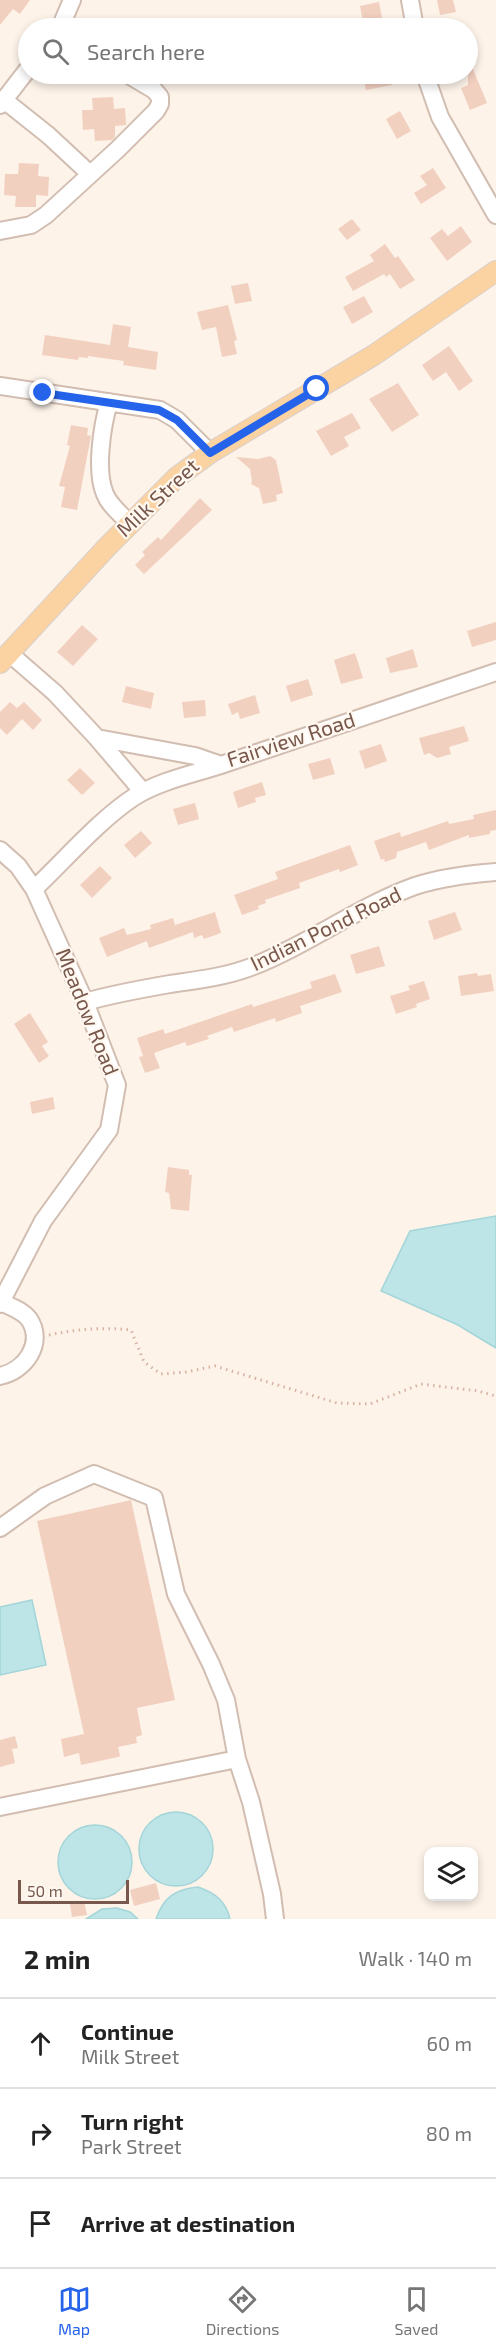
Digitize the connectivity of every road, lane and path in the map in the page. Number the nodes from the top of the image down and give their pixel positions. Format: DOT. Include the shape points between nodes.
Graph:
graph roads {
  1 [pos="72,0"];
  2 [pos="410,0"];
  3 [pos="67,18"];
  4 [pos="413,18"];
  5 [pos="18,82"];
  6 [pos="144,84"];
  7 [pos="428,84"];
  8 [pos="2,103"];
  9 [pos="90,174"];
  10 [pos="496,215"];
  11 [pos="0,231"];
  12 [pos="496,271"];
  13 [pos="0,386"];
  14 [pos="109,402"];
  15 [pos="210,453"];
  16 [pos="129,522"];
  17 [pos="4,658"];
  18 [pos="496,672"];
  19 [pos="97,738"];
  20 [pos="222,765"];
  21 [pos="143,792"];
  22 [pos="0,850"];
  23 [pos="496,872"];
  24 [pos="34,889"];
  25 [pos="85,1002"];
  26 [pos="0,1303"];
  27 [pos="36,1337"];
  28 [pos="0,1376"];
  29 [pos="496,1396"];
  30 [pos="0,1528"];
  31 [pos="237,1759"];
  32 [pos="0,1807"];
  33 [pos="275,1919"];
  1 -- 3 [label="street"];
  2 -- 4 [label="street"];
  5 -- 8 [label="street"];
  6 -- 9 [label="street" via="160,97 156,111"];
  7 -- 10 [label="street" via="440,117"];
  8 -- 9 [label="street" via="48,135"];
  9 -- 11 [label="street" via="31,225"];
  12 -- 15 [label="main road, Milk Street" via="374,355"];
  13 -- 14 [label="street"];
  14 -- 15 [label="street" via="159,410 177,420"];
  14 -- 16 [label="street" via="103,426 102,484 105,496"];
  15 -- 16 [label="main road, Milk Street" via="177,477"];
  16 -- 17 [label="main road, Milk Street"];
  17 -- 19 [label="street" via="55,693"];
  18 -- 20 [label="street, Fairview Road"];
  19 -- 20 [label="street, Fairview Road" via="195,756"];
  19 -- 21 [label="street"];
  20 -- 21 [label="street"];
  21 -- 24 [label="street" via="114,812"];
  22 -- 24 [label="street, Meadow Road" via="18,866"];
  23 -- 25 [label="street, Indian Pond Road" via="416,886 249,968"];
  24 -- 25 [label="street, Meadow Road"];
  25 -- 26 [label="street, Meadow Road" via="117,1085 109,1130 43,1221"];
  26 -- 27 [label="street" via="19,1310 29,1319"];
  27 -- 28 [label="street" via="30,1356 16,1370"];
  27 -- 29 [label="path" via="79,1329 131,1330 144,1362 160,1374 215,1366 337,1403 370,1404 421,1384"];
  30 -- 31 [label="street" via="45,1496 94,1474 154,1498 176,1594 226,1700"];
  31 -- 32 [label="street"];
  31 -- 33 [label="street" via="251,1802"];
}
